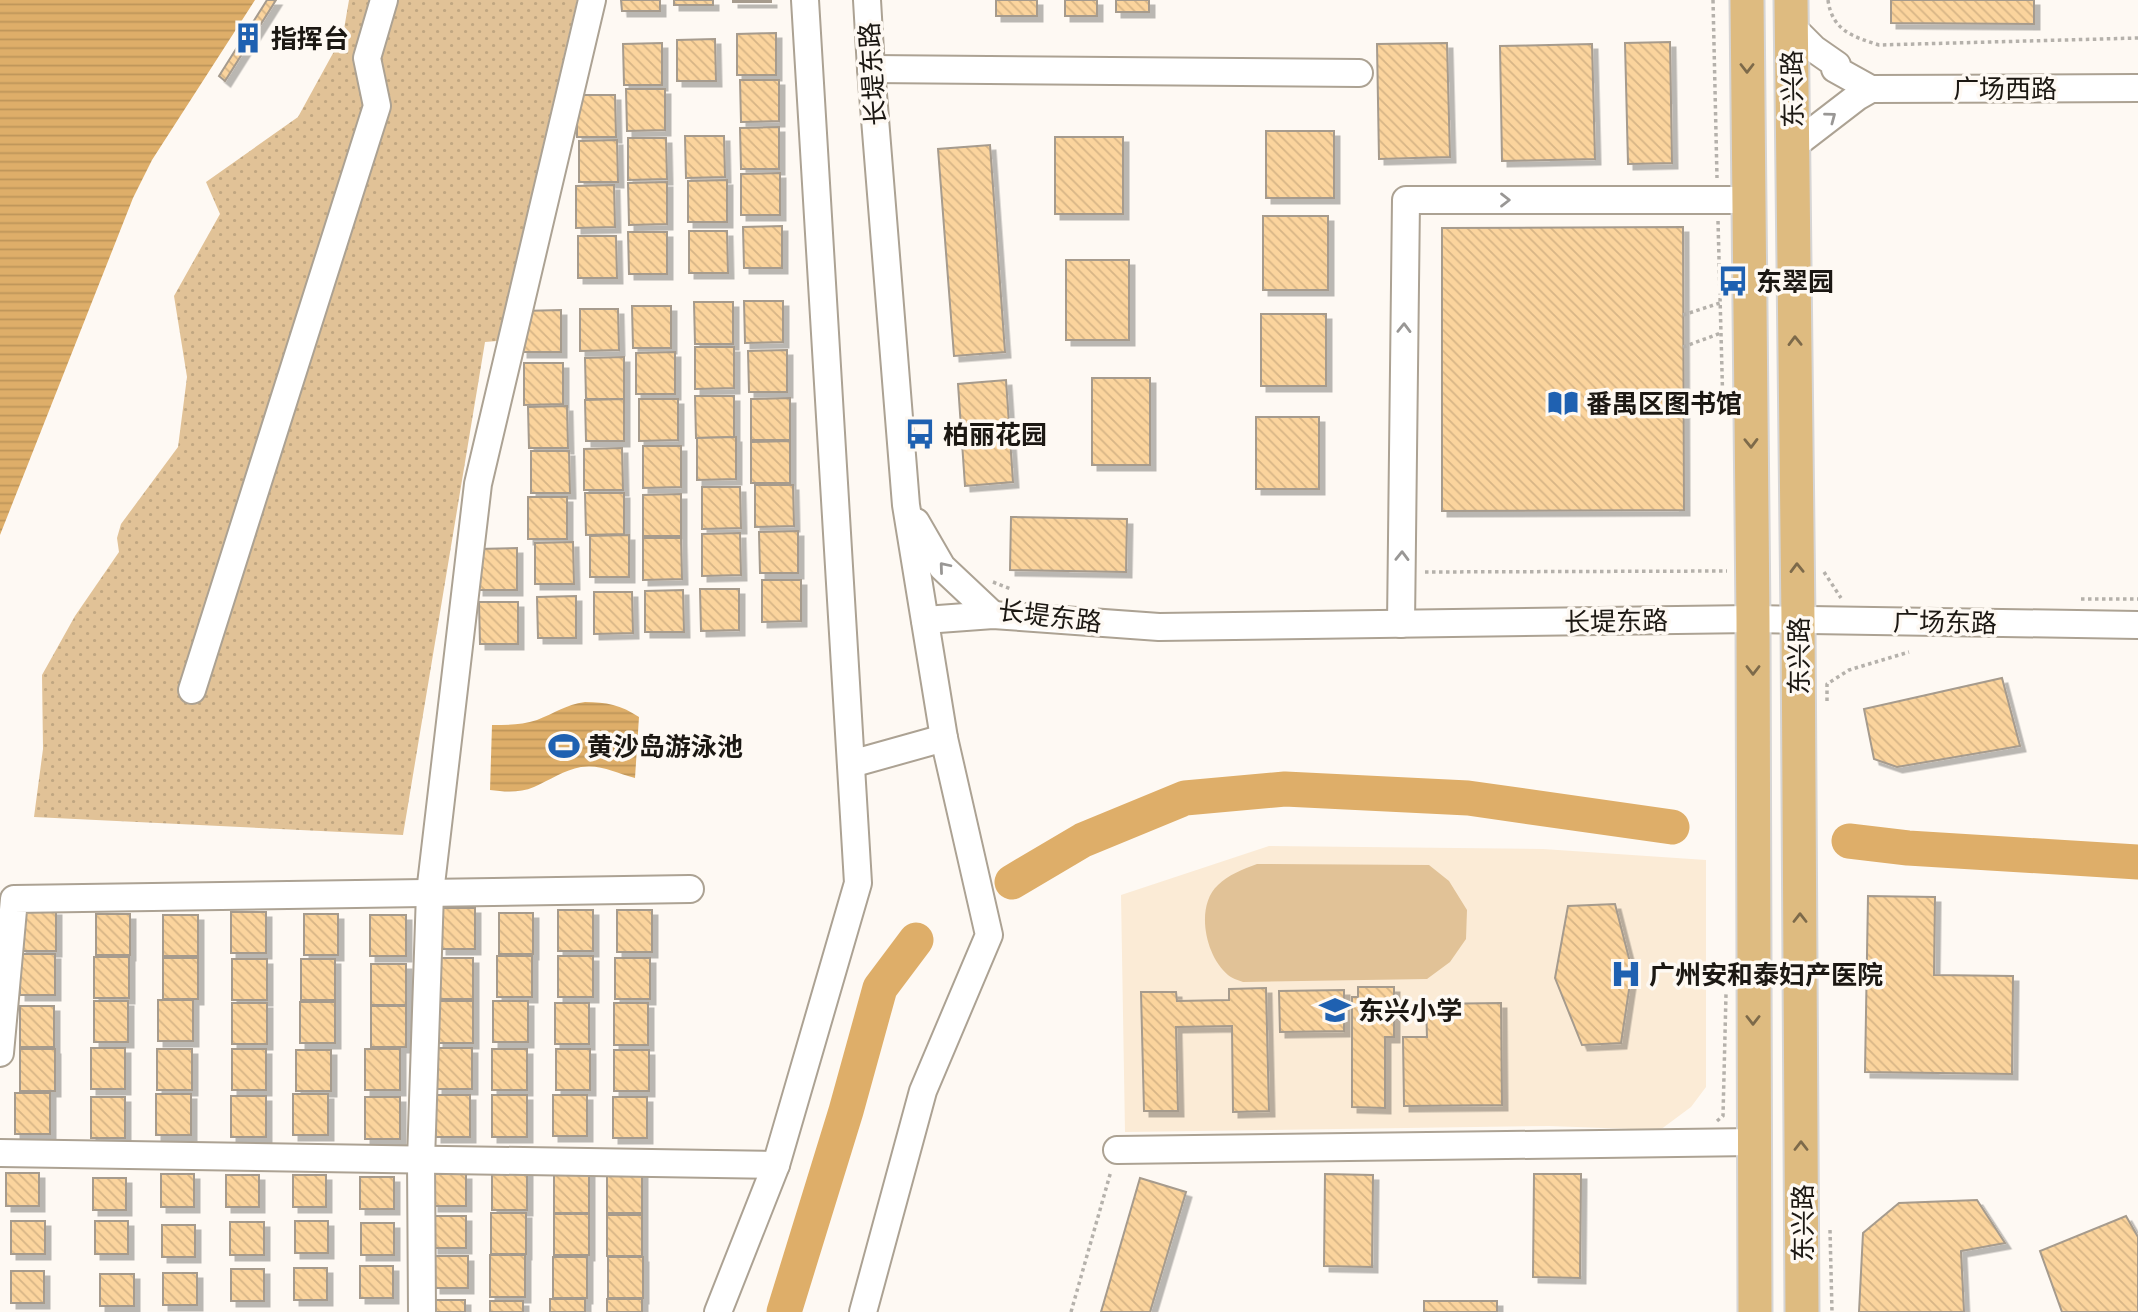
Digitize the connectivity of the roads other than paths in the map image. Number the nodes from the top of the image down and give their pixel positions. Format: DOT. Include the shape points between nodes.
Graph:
graph roads {
  1 [pos="384,0"];
  2 [pos="592,0"];
  3 [pos="805,0"];
  4 [pos="867,0"];
  5 [pos="1747,0"];
  6 [pos="1791,13"];
  7 [pos="871,69"];
  8 [pos="1359,73"];
  9 [pos="2138,88"];
  10 [pos="1871,89"];
  11 [pos="1792,147"];
  12 [pos="1733,200"];
  13 [pos="906,505"];
  14 [pos="993,615"];
  15 [pos="925,620"];
  16 [pos="1740,620"];
  17 [pos="1798,620"];
  18 [pos="1401,624"];
  19 [pos="2138,625"];
  20 [pos="192,690"];
  21 [pos="944,738"];
  22 [pos="851,764"];
  23 [pos="690,889"];
  24 [pos="430,893"];
  25 [pos="0,1053"];
  26 [pos="1754,1142"];
  27 [pos="1117,1150"];
  28 [pos="0,1153"];
  29 [pos="421,1160"];
  30 [pos="775,1164"];
  31 [pos="422,1312"];
  32 [pos="718,1312"];
  33 [pos="863,1312"];
  34 [pos="1755,1312"];
  35 [pos="1802,1312"];
  1 -- 20 [label="street" via="367,58 377,106"];
  2 -- 24 [label="street" via="478,484"];
  3 -- 22 [label="street"];
  4 -- 7 [label="street, 长堤东路"];
  5 -- 12 [label="main road, 东兴路, one-way"];
  6 -- 10 [label="street" via="1814,49 1837,65 1835,69"];
  6 -- 11 [label="main road, 东兴路"];
  7 -- 8 [label="street"];
  7 -- 13 [label="street, 长堤东路"];
  9 -- 10 [label="street, 广场西路"];
  11 -- 10 [label="street, one-way"];
  17 -- 11 [label="main road, 东兴路, one-way"];
  12 -- 16 [label="main road, 东兴路, one-way"];
  18 -- 12 [label="street, one-way" via="1406,200"];
  14 -- 13 [label="street, 长堤东路, one-way" via="942,568"];
  13 -- 15 [label="street"];
  14 -- 15 [label="street"];
  14 -- 18 [label="street, 长堤东路" via="1159,627"];
  15 -- 21 [label="street"];
  16 -- 17 [label="street, 广场东路"];
  16 -- 18 [label="street, 长堤东路"];
  16 -- 26 [label="main road, 东兴路, one-way"];
  17 -- 19 [label="street, 广场东路"];
  35 -- 17 [label="main road, 东兴路, one-way"];
  21 -- 22 [label="street"];
  21 -- 33 [label="street" via="989,935 923,1091"];
  22 -- 30 [label="street" via="858,883"];
  23 -- 24 [label="street"];
  24 -- 25 [label="street" via="14,899"];
  24 -- 29 [label="street"];
  26 -- 27 [label="street"];
  26 -- 34 [label="main road, 东兴路"];
  28 -- 29 [label="street"];
  29 -- 30 [label="street"];
  29 -- 31 [label="street"];
  30 -- 32 [label="street"];
}
